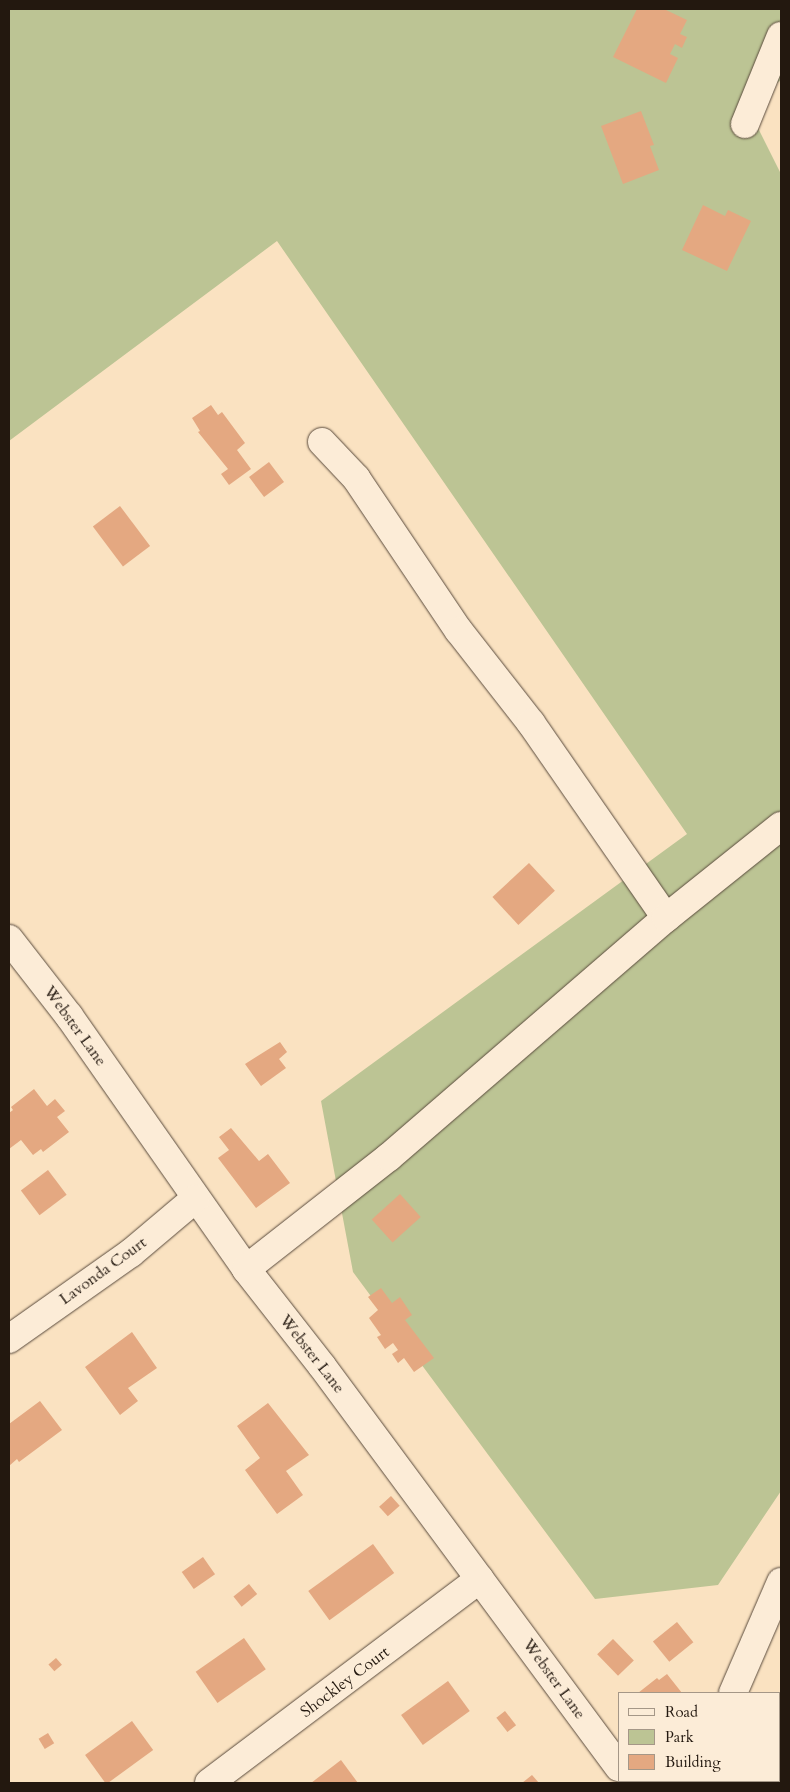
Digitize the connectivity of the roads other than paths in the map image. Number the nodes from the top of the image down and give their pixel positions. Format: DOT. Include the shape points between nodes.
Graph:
graph roads {
  1 [pos="781,36"];
  2 [pos="745,124"];
  3 [pos="322,442"];
  4 [pos="781,826"];
  5 [pos="666,918"];
  6 [pos="9,939"];
  7 [pos="195,1199"];
  8 [pos="246,1269"];
  9 [pos="9,1339"];
  10 [pos="480,1579"];
  11 [pos="781,1582"];
  12 [pos="734,1692"];
  13 [pos="618,1766"];
  14 [pos="209,1783"];
  1 -- 2 [label="street"];
  3 -- 5 [label="street" via="356,478 459,631 531,723"];
  4 -- 5 [label="street"];
  5 -- 8 [label="street" via="396,1150"];
  6 -- 7 [label="street, Webster Lane" via="69,1016"];
  7 -- 8 [label="street, Webster Lane"];
  7 -- 9 [label="street, Lavonda Court" via="131,1253"];
  8 -- 10 [label="street, Webster Lane"];
  10 -- 13 [label="street, Webster Lane"];
  10 -- 14 [label="street, Shockley Court"];
  11 -- 12 [label="street"];
}
